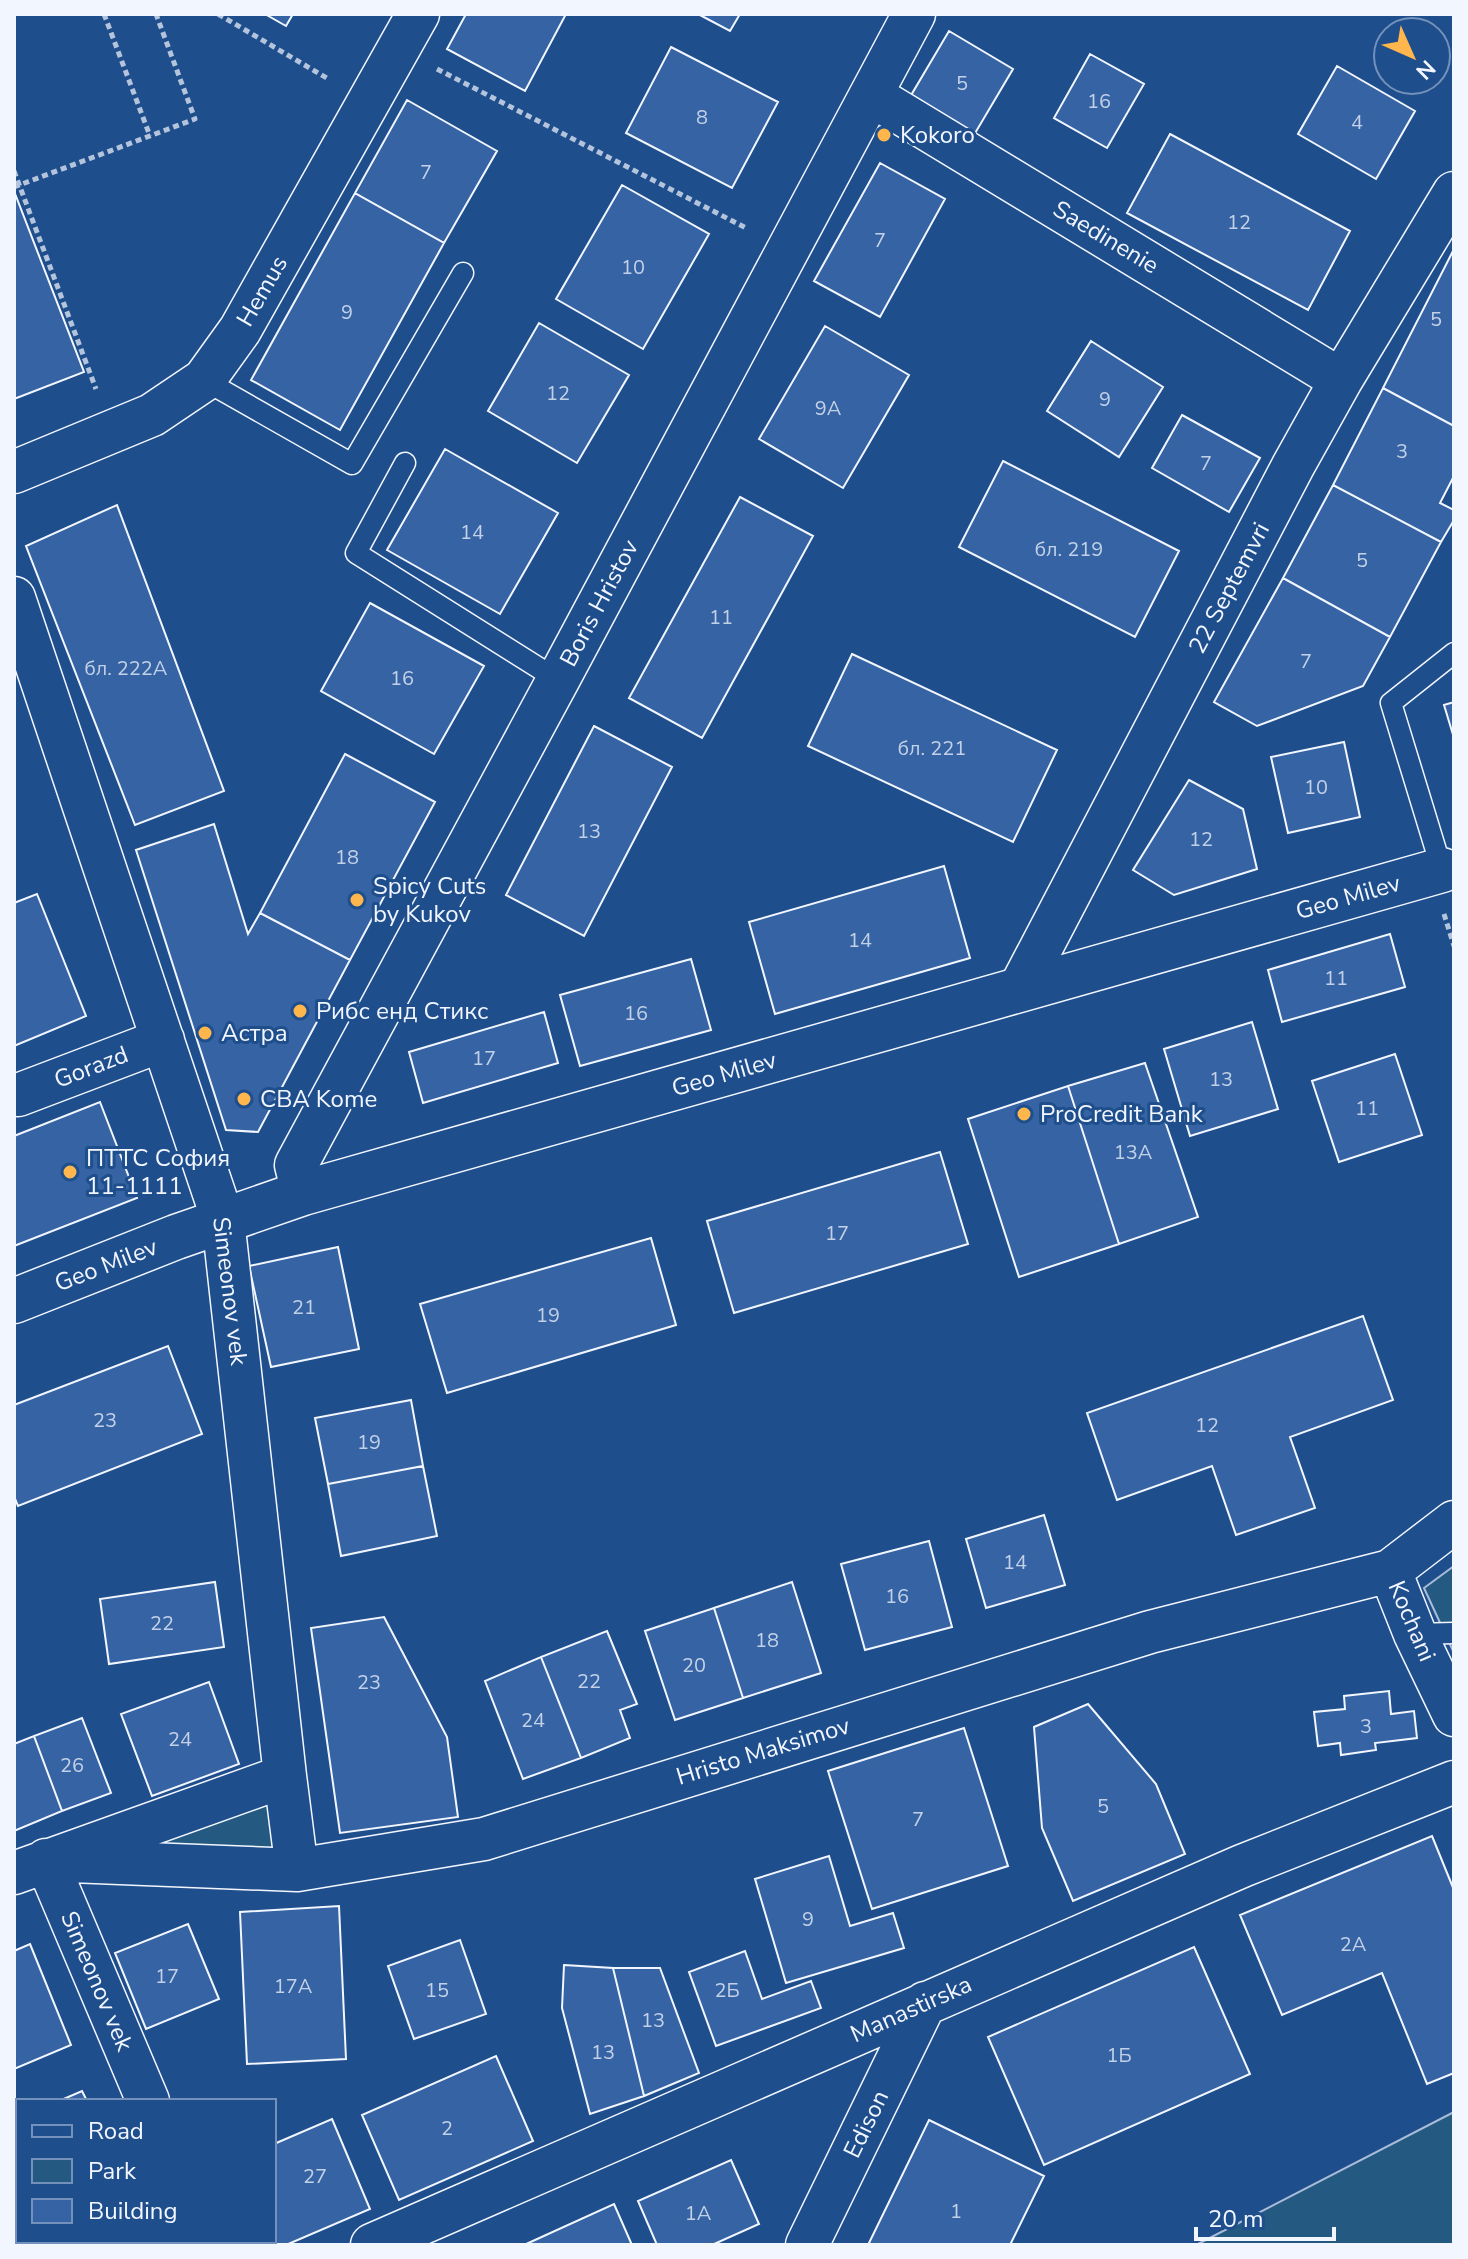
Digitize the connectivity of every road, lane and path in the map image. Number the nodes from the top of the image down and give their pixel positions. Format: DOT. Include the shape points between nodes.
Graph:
graph roads {
  1 [pos="104,14"];
  2 [pos="156,14"];
  3 [pos="218,14"];
  4 [pos="914,14"];
  5 [pos="408,32"];
  6 [pos="871,95"];
  7 [pos="368,103"];
  8 [pos="150,136"];
  9 [pos="14,171"];
  10 [pos="17,186"];
  11 [pos="1454,193"];
  12 [pos="788,249"];
  13 [pos="463,273"];
  14 [pos="204,380"];
  15 [pos="1341,380"];
  16 [pos="112,431"];
  17 [pos="405,463"];
  18 [pos="14,472"];
  19 [pos="14,598"];
  20 [pos="1454,653"];
  21 [pos="558,680"];
  22 [pos="1442,887"];
  23 [pos="1454,946"];
  24 [pos="1019,990"];
  25 [pos="163,1040"];
  26 [pos="18,1095"];
  27 [pos="303,1193"];
  28 [pos="223,1220"];
  29 [pos="14,1301"];
  30 [pos="1454,1522"];
  31 [pos="1390,1571"];
  32 [pos="1434,1634"];
  33 [pos="1454,1715"];
  34 [pos="285,1776"];
  35 [pos="1454,1782"];
  36 [pos="30,1866"];
  37 [pos="297,1870"];
  38 [pos="925,2003"];
  39 [pos="147,2099"];
  40 [pos="372,2245"];
  41 [pos="807,2245"];
  1 -- 8 [label="path"];
  2 -- 8 [label="path" via="195,119"];
  3 -- 7 [label="path"];
  4 -- 6 [label="street, Boris Hristov"];
  5 -- 7 [label="street, Hemus"];
  5 -- 12 [label="path"];
  6 -- 12 [label="street, Boris Hristov"];
  6 -- 15 [label="street, Saedinenie"];
  7 -- 14 [label="street, Hemus" via="240,330"];
  8 -- 10 [label="path"];
  9 -- 10 [label="path"];
  10 -- 16 [label="path"];
  11 -- 15 [label="street, 22 Septemvri"];
  12 -- 21 [label="street, Boris Hristov"];
  13 -- 14 [label="lane" via="352,464"];
  14 -- 16 [label="street, Hemus" via="152,415"];
  15 -- 24 [label="street, 22 Septemvri"];
  16 -- 18 [label="street, Hemus"];
  17 -- 21 [label="lane" via="356,553"];
  19 -- 25 [label="street, Simeonov vek"];
  20 -- 22 [label="lane" via="1391,703"];
  21 -- 27 [label="street, Boris Hristov" via="296,1165"];
  22 -- 23 [label="path"];
  22 -- 24 [label="street, Geo Milev"];
  24 -- 27 [label="street, Geo Milev"];
  25 -- 26 [label="street, Gorazd"];
  25 -- 28 [label="street, Simeonov vek"];
  27 -- 28 [label="street, Geo Milev"];
  28 -- 29 [label="street, Geo Milev"];
  28 -- 34 [label="street, Simeonov vek"];
  30 -- 31 [label="street, Hristo Maksimov"];
  31 -- 32 [label="street, Kochani"];
  31 -- 37 [label="street, Hristo Maksimov" via="1150,1632 484,1839"];
  32 -- 33 [label="street, Kochani"];
  34 -- 36 [label="street"];
  34 -- 37 [label="street, Simeonov vek"];
  35 -- 38 [label="street, Manastirska" via="1242,1866"];
  36 -- 37 [label="street, Hristo Maksimov"];
  36 -- 39 [label="street, Simeonov vek"];
  38 -- 40 [label="street, Manastirska"];
  38 -- 41 [label="street, Edison"];
}
